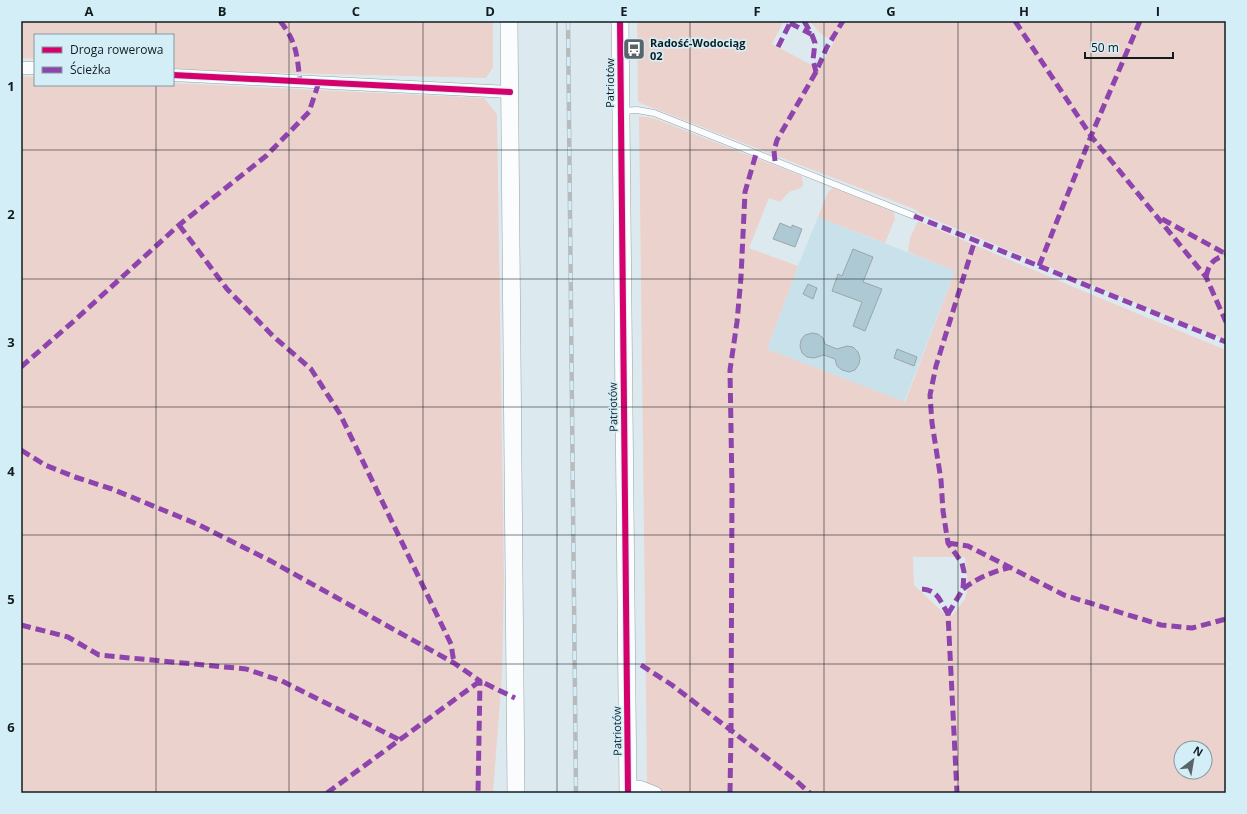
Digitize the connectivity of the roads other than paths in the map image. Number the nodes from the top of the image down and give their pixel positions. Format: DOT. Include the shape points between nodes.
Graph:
graph roads {
  1 [pos="509,21"];
  2 [pos="620,21"];
  3 [pos="21,68"];
  4 [pos="34,68"];
  5 [pos="174,75"];
  6 [pos="510,92"];
  7 [pos="620,111"];
  8 [pos="914,216"];
  9 [pos="628,789"];
  10 [pos="516,793"];
  11 [pos="656,793"];
  1 -- 6 [label="main road"];
  2 -- 7 [label="main road, Patriotów"];
  3 -- 4 [label="street"];
  5 -- 6 [label="street"];
  6 -- 10 [label="main road"];
  7 -- 8 [label="lane" via="654,113"];
  7 -- 9 [label="main road, Patriotów"];
  9 -- 11 [label="street" via="642,787"];
}
